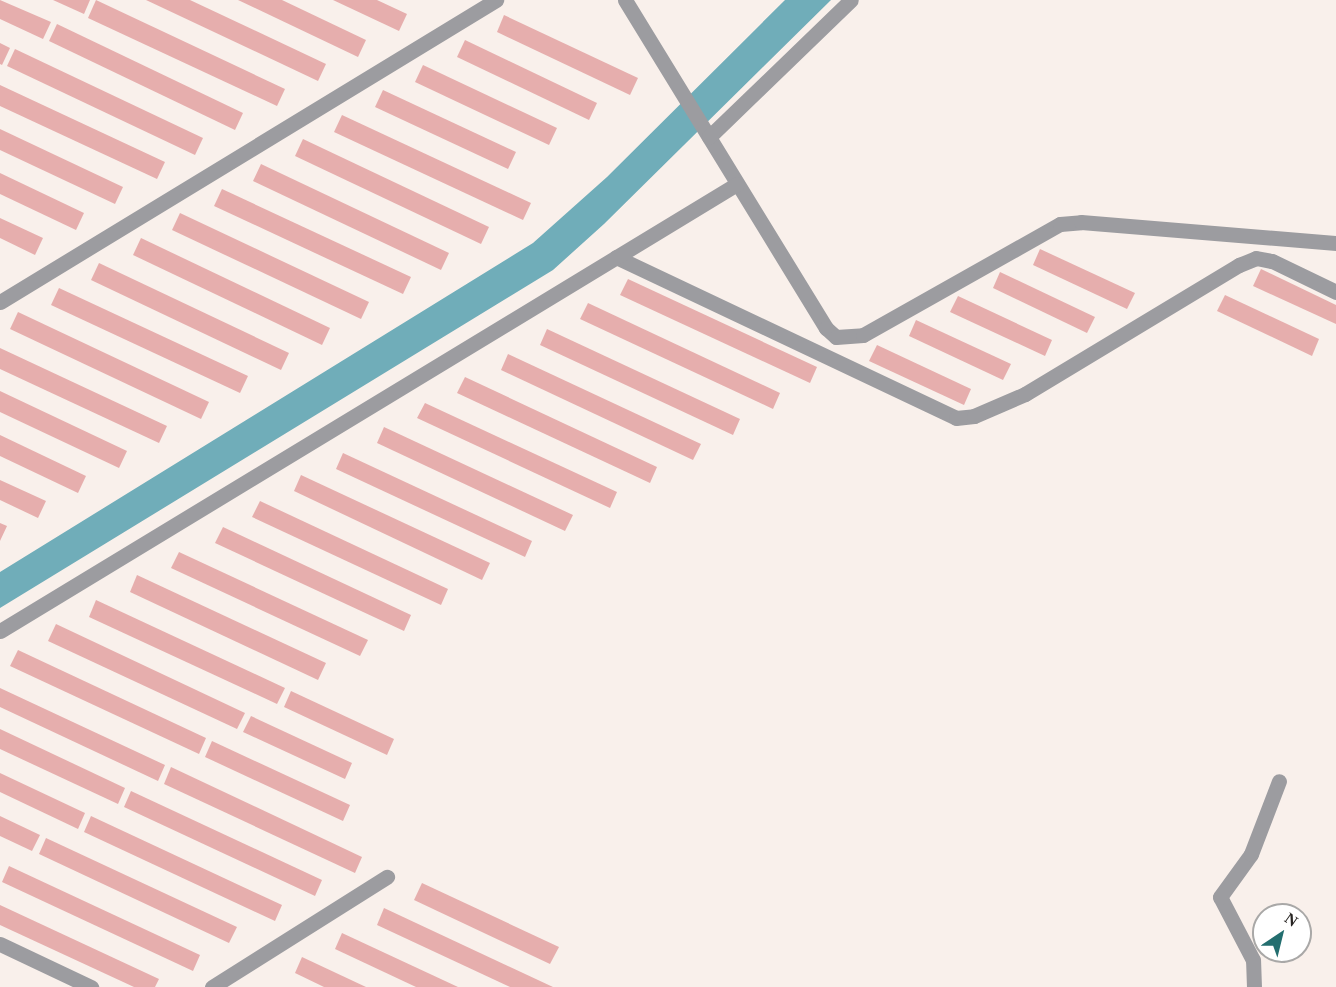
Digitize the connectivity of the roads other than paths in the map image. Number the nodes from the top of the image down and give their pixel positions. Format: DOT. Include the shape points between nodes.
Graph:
graph roads {
  1 [pos="496,0"];
  2 [pos="625,0"];
  3 [pos="851,0"];
  4 [pos="706,133"];
  5 [pos="737,184"];
  6 [pos="1336,243"];
  7 [pos="616,257"];
  8 [pos="1336,292"];
  9 [pos="0,302"];
  10 [pos="0,631"];
  11 [pos="1279,781"];
  12 [pos="387,877"];
  13 [pos="0,944"];
  14 [pos="90,987"];
  15 [pos="212,987"];
  16 [pos="1254,987"];
  1 -- 9 [label="street"];
  2 -- 4 [label="street"];
  3 -- 4 [label="street"];
  4 -- 5 [label="street"];
  5 -- 6 [label="street" via="826,328 836,337 848,339 863,335 1060,224 1081,222"];
  5 -- 7 [label="street"];
  7 -- 8 [label="street" via="956,418 974,416 1025,394 1256,258 1272,261"];
  7 -- 10 [label="street"];
  11 -- 16 [label="street" via="1251,855 1220,897 1253,960"];
  12 -- 15 [label="street"];
  13 -- 14 [label="street"];
}
